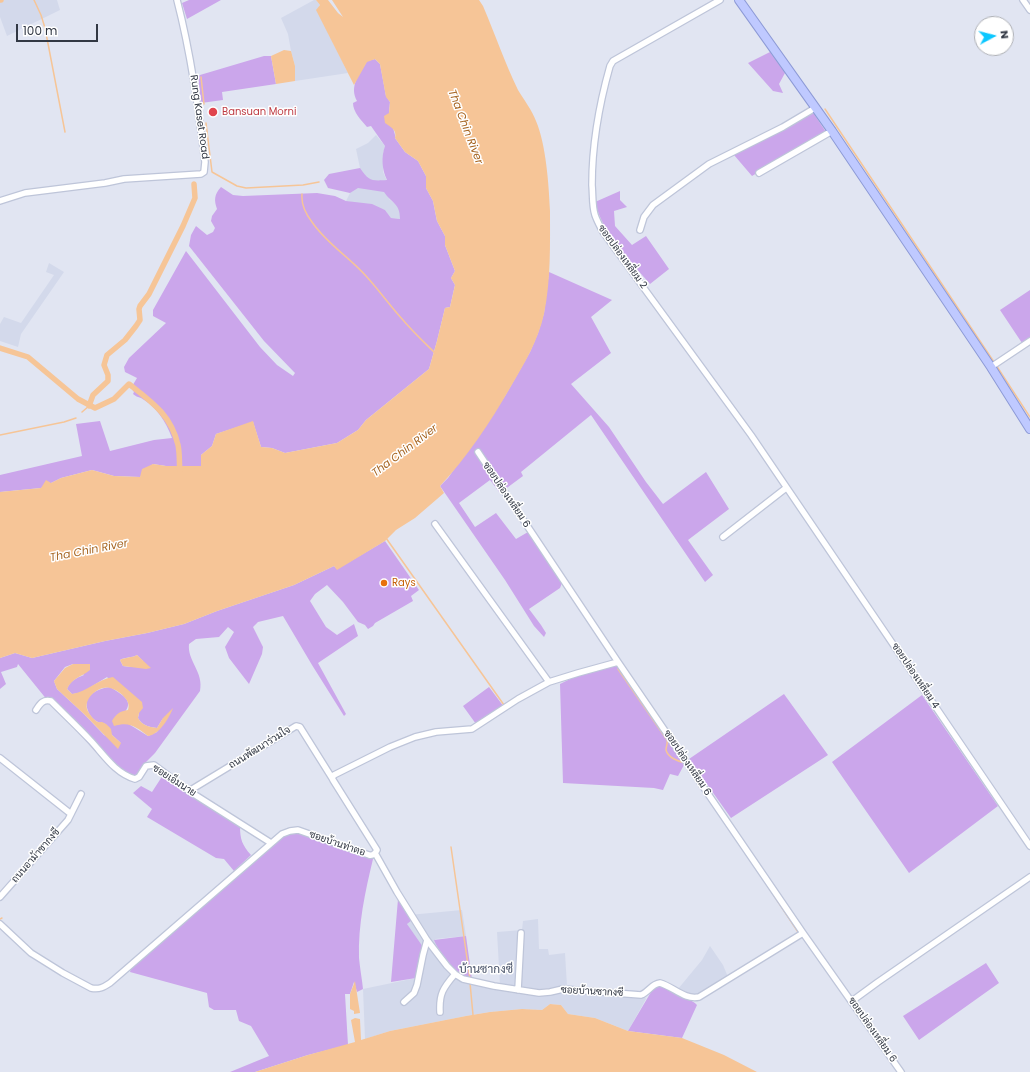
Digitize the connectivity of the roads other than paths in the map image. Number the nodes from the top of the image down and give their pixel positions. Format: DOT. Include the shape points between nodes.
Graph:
graph roads {
  1 [pos="177,0"];
  2 [pos="720,0"];
  3 [pos="739,0"];
  4 [pos="1023,0"];
  5 [pos="1030,10"];
  6 [pos="815,108"];
  7 [pos="832,131"];
  8 [pos="759,173"];
  9 [pos="0,201"];
  10 [pos="640,230"];
  11 [pos="1030,341"];
  12 [pos="991,367"];
  13 [pos="1030,429"];
  14 [pos="478,452"];
  15 [pos="786,488"];
  16 [pos="800,507"];
  17 [pos="435,524"];
  18 [pos="723,537"];
  19 [pos="618,662"];
  20 [pos="549,682"];
  21 [pos="36,710"];
  22 [pos="0,758"];
  23 [pos="332,778"];
  24 [pos="190,791"];
  25 [pos="81,794"];
  26 [pos="72,814"];
  27 [pos="271,843"];
  28 [pos="1030,846"];
  29 [pos="375,853"];
  30 [pos="1030,877"];
  31 [pos="0,897"];
  32 [pos="1,925"];
  33 [pos="521,933"];
  34 [pos="803,933"];
  35 [pos="427,940"];
  36 [pos="455,974"];
  37 [pos="518,990"];
  38 [pos="404,1002"];
  39 [pos="852,1002"];
  40 [pos="440,1012"];
  41 [pos="901,1072"];
  1 -- 9 [label="street, Rung Kaset Road" via="193,75 205,162 204,172 124,179 25,193"];
  2 -- 15 [label="street, ซอยปล่องเหลี่ยม 2" via="613,61 610,66 593,152 594,214 603,232 751,435"];
  3 -- 6 [label="street"];
  4 -- 5 [label="street"];
  6 -- 7 [label="street"];
  6 -- 10 [label="street" via="709,164 653,205 644,217"];
  7 -- 8 [label="street"];
  7 -- 12 [label="street"];
  11 -- 12 [label="street"];
  12 -- 13 [label="street"];
  14 -- 19 [label="street, ซอยปล่องเหลี่ยม 6"];
  15 -- 16 [label="street, ซอยปล่องเหลี่ยม 2"];
  15 -- 18 [label="street"];
  16 -- 28 [label="street, ซอยปล่องเหลี่ยม 4"];
  17 -- 20 [label="street"];
  19 -- 20 [label="street"];
  19 -- 34 [label="street, ซอยปล่องเหลี่ยม 6"];
  20 -- 23 [label="street" via="472,729 436,732 415,737 390,747"];
  21 -- 24 [label="street, ซอยเอ็มนาย" via="43,701 51,701 127,777 135,779 146,766 154,765"];
  22 -- 26 [label="street"];
  23 -- 24 [label="street, ถนนพัฒนาร่วมใจ" via="300,727 296,726"];
  23 -- 29 [label="street, ซอยบ้านท่าตอ" via="376,850"];
  24 -- 27 [label="street, ซอยเอ็มนาย"];
  25 -- 26 [label="street, ถนนอาม้าซากงซี"];
  26 -- 31 [label="street, ถนนอาม้าซากงซี"];
  27 -- 29 [label="street, ซอยบ้านท่าตอ" via="282,834 298,830 369,855"];
  27 -- 32 [label="street, ซอยบ้านท่าตอ" via="102,988 92,988 63,973 31,953"];
  29 -- 35 [label="street, ซอยบ้านซากงซี"];
  30 -- 39 [label="street"];
  33 -- 37 [label="street"];
  34 -- 37 [label="street, ซอยบ้านซากงซี" via="699,997 688,998 660,983 653,985 641,995 563,989 545,993"];
  34 -- 39 [label="street, ซอยปล่องเหลี่ยม 6"];
  35 -- 36 [label="street, ซอยบ้านซากงซี"];
  35 -- 38 [label="street" via="417,986 414,993"];
  36 -- 37 [label="street, ซอยบ้านซากงซี" via="470,981"];
  36 -- 40 [label="street" via="441,992"];
  39 -- 41 [label="street, ซอยปล่องเหลี่ยม 6"];
}
